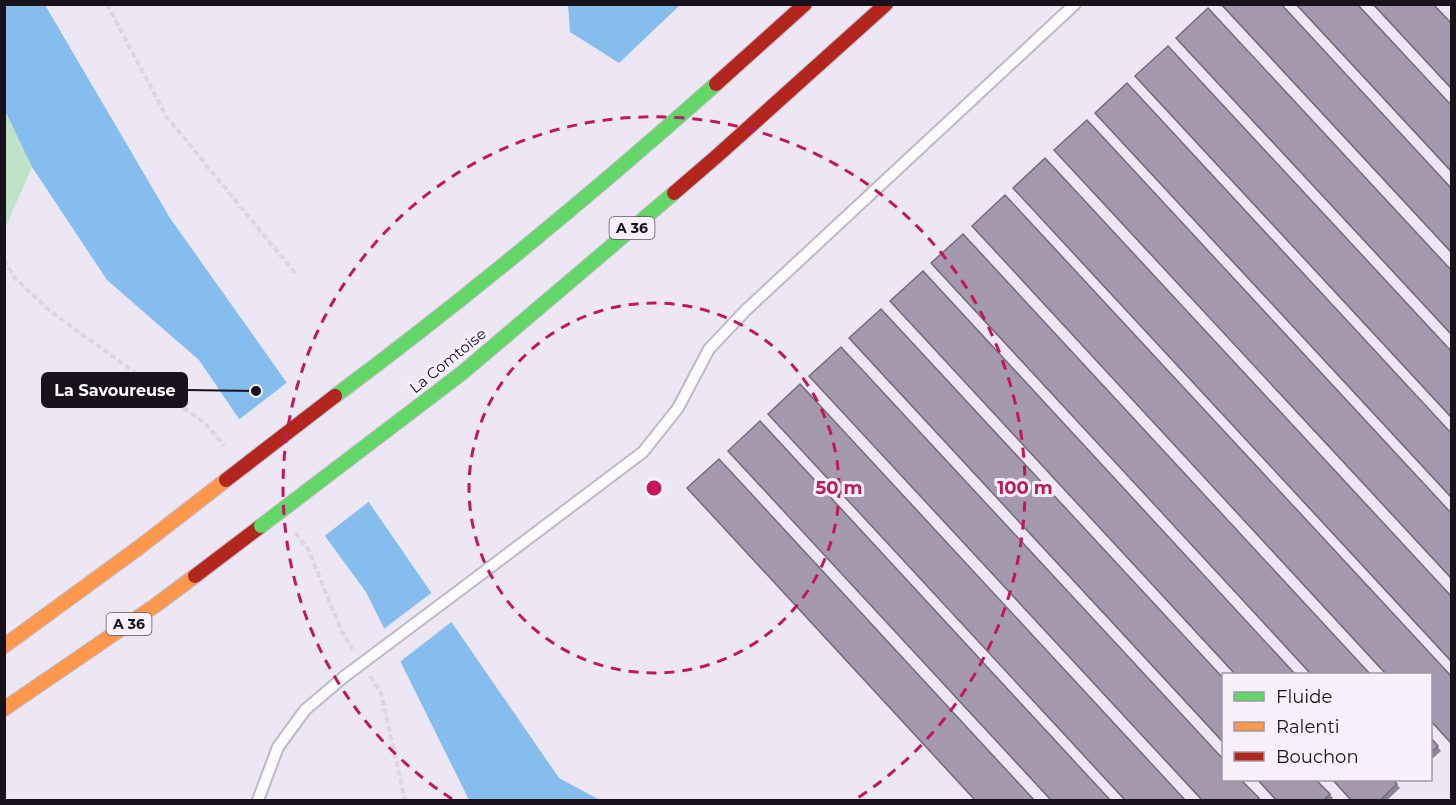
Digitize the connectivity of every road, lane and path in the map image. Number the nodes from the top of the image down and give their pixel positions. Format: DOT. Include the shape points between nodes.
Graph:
graph roads {
  1 [pos="107,4"];
  2 [pos="805,4"];
  3 [pos="886,4"];
  4 [pos="1075,4"];
  5 [pos="295,273"];
  6 [pos="5,646"];
  7 [pos="4,709"];
  8 [pos="258,801"];
  1 -- 5 [label="path" via="166,116"];
  2 -- 6 [label="highway, bridge" via="670,125 453,307"];
  3 -- 7 [label="highway, La Comtoise / A 36, bridge" via="717,156 462,373 156,605"];
  4 -- 8 [label="lane, bridge" via="746,310 709,349 678,408 643,453 305,710 278,747"];
}
